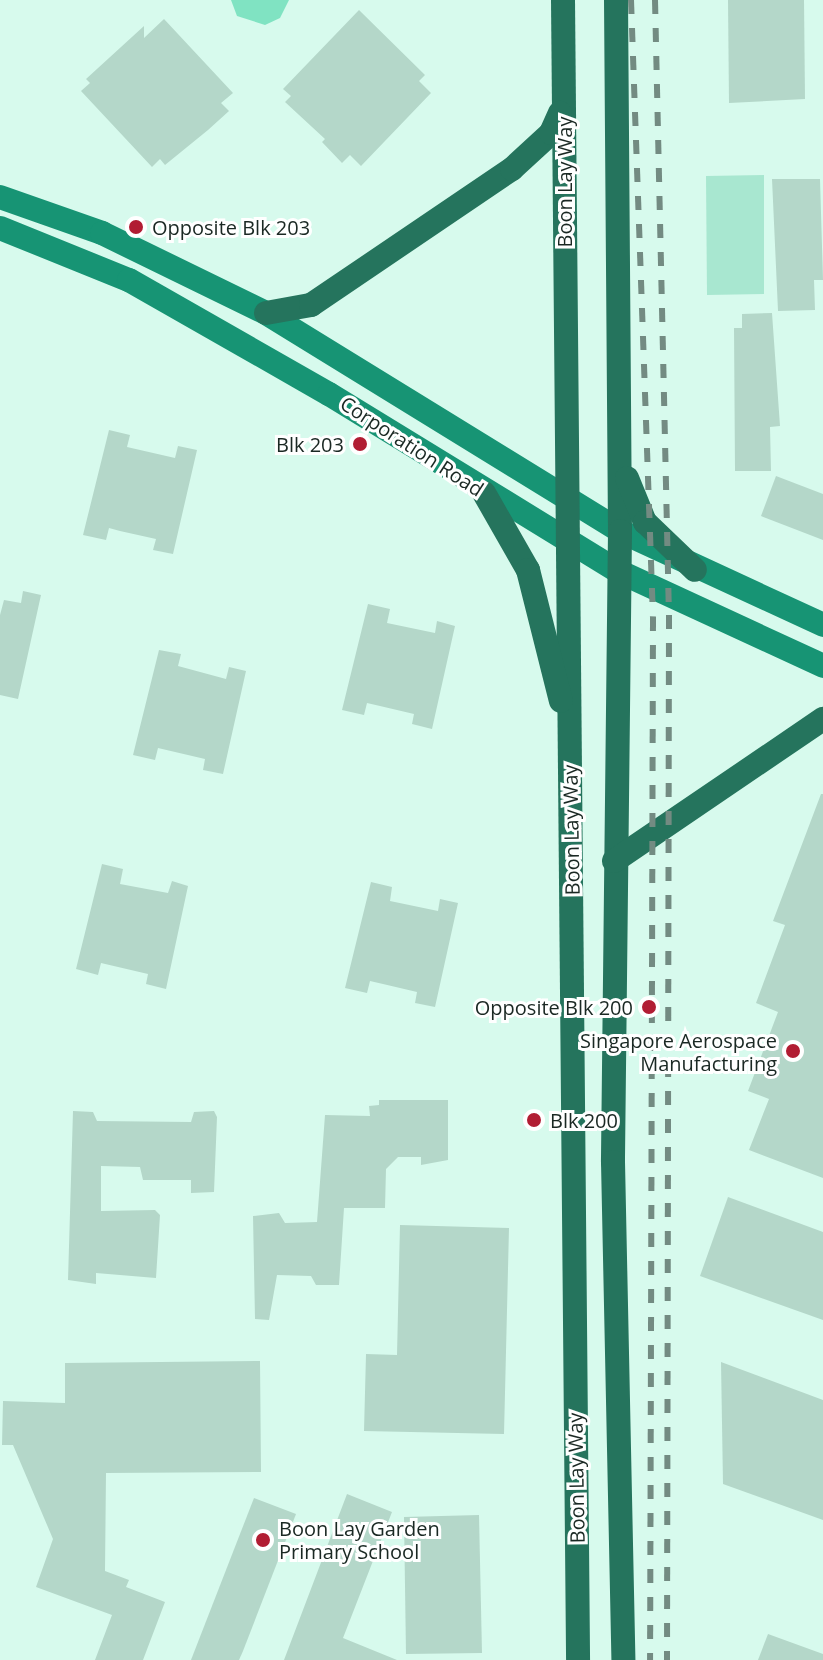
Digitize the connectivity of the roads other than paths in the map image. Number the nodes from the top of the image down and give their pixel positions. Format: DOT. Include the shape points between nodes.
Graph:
graph roads {
  1 [pos="563,0"];
  2 [pos="616,0"];
  3 [pos="563,106"];
  4 [pos="0,197"];
  5 [pos="0,228"];
  6 [pos="266,313"];
  7 [pos="620,452"];
  8 [pos="484,493"];
  9 [pos="570,501"];
  10 [pos="620,531"];
  11 [pos="571,543"];
  12 [pos="695,570"];
  13 [pos="620,572"];
  14 [pos="823,625"];
  15 [pos="823,666"];
  16 [pos="823,719"];
  17 [pos="569,722"];
  18 [pos="614,861"];
  19 [pos="578,1660"];
  20 [pos="623,1660"];
  1 -- 3 [label="main road, Boon Lay Way"];
  2 -- 7 [label="main road, Boon Lay Way"];
  3 -- 6 [label="main road" via="551,133 532,156 311,305"];
  3 -- 9 [label="main road, Boon Lay Way"];
  4 -- 6 [label="main road, Corporation Road" via="102,233"];
  5 -- 8 [label="main road, Corporation Road" via="129,280 329,394"];
  6 -- 9 [label="main road, Corporation Road"];
  7 -- 10 [label="main road, Boon Lay Way"];
  7 -- 12 [label="main road" via="645,522"];
  8 -- 11 [label="main road, Corporation Road"];
  8 -- 17 [label="main road" via="528,570 546,656"];
  9 -- 10 [label="main road, Corporation Road"];
  9 -- 11 [label="main road, Boon Lay Way"];
  10 -- 12 [label="main road, Corporation Road"];
  10 -- 13 [label="main road, Boon Lay Way"];
  11 -- 13 [label="main road, Corporation Road"];
  11 -- 17 [label="main road, Boon Lay Way"];
  12 -- 14 [label="main road, Corporation Road"];
  13 -- 15 [label="main road, Corporation Road"];
  13 -- 18 [label="main road, Boon Lay Way"];
  16 -- 18 [label="main road"];
  17 -- 19 [label="main road, Boon Lay Way"];
  18 -- 20 [label="main road, Boon Lay Way"];
}
